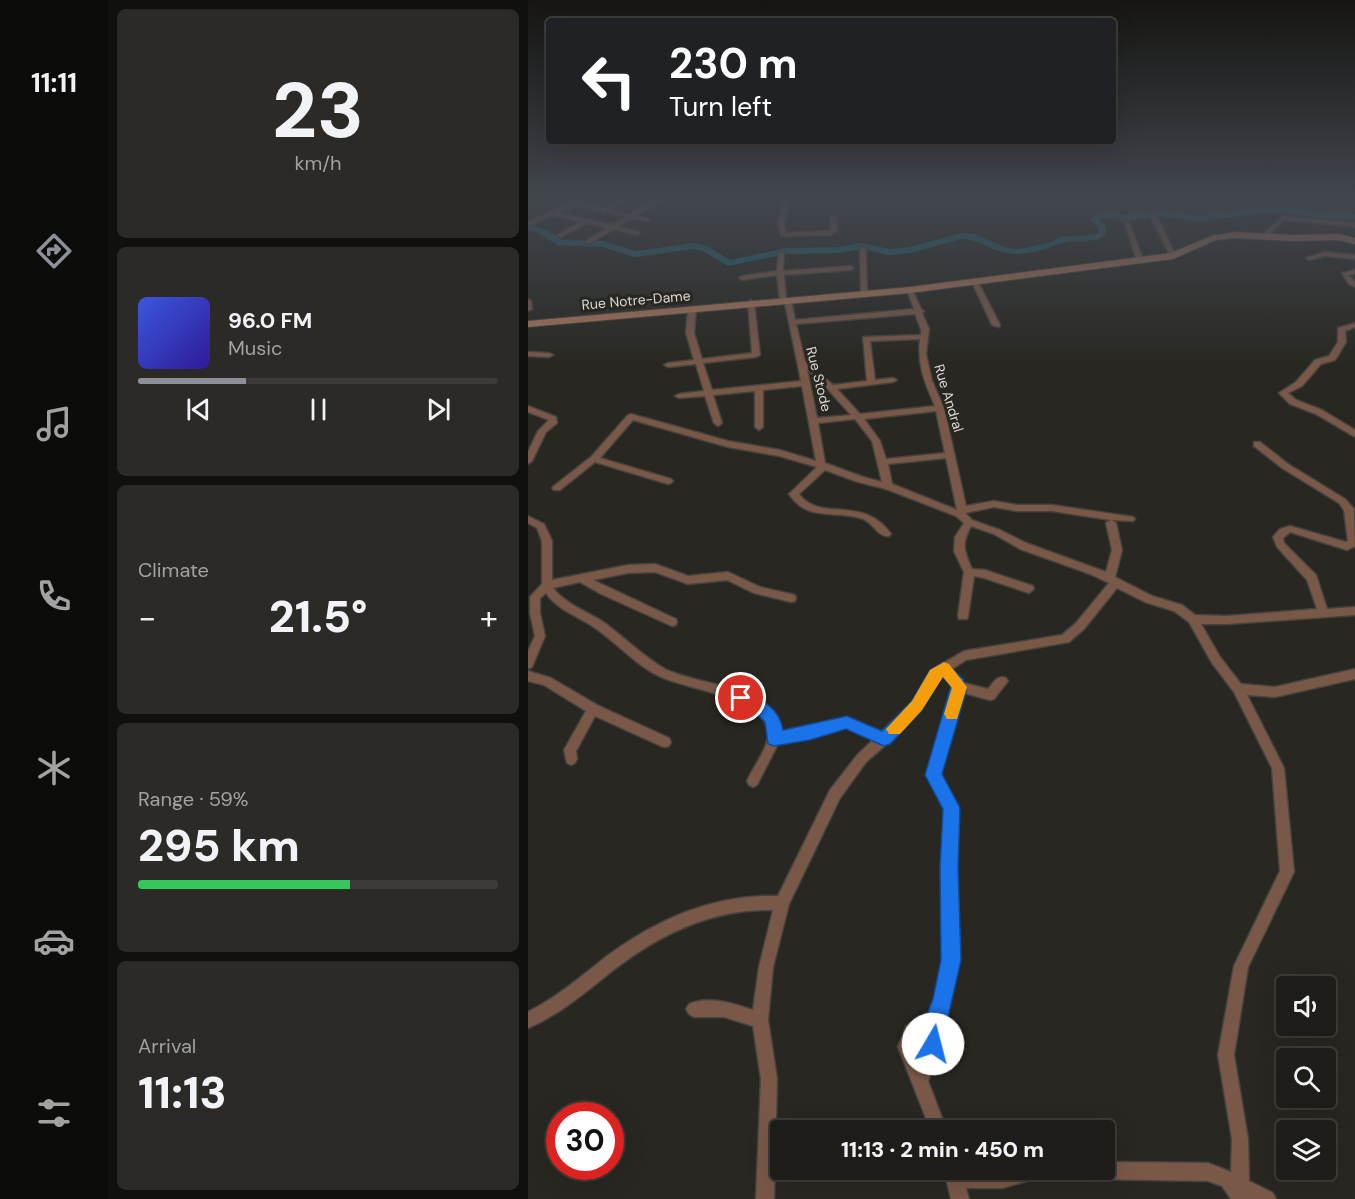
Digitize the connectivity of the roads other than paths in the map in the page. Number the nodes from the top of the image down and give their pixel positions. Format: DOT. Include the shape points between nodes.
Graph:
graph roads {
  1 [pos="781,257"];
  2 [pos="863,257"];
  3 [pos="1139,257"];
  4 [pos="1166,257"];
  5 [pos="1313,257"];
  6 [pos="1309,258"];
  7 [pos="1140,260"];
  8 [pos="851,268"];
  9 [pos="1355,272"];
  10 [pos="780,273"];
  11 [pos="742,278"];
  12 [pos="975,282"];
  13 [pos="1355,285"];
  14 [pos="910,290"];
  15 [pos="864,294"];
  16 [pos="786,300"];
  17 [pos="528,301"];
  18 [pos="751,302"];
  19 [pos="528,309"];
  20 [pos="692,309"];
  21 [pos="920,312"];
  22 [pos="792,322"];
  23 [pos="528,324"];
  24 [pos="996,325"];
  25 [pos="1355,325"];
  26 [pos="923,337"];
  27 [pos="528,354"];
  28 [pos="549,355"];
  29 [pos="699,361"];
  30 [pos="800,362"];
  31 [pos="668,365"];
  32 [pos="893,380"];
  33 [pos="806,383"];
  34 [pos="871,383"];
  35 [pos="759,388"];
  36 [pos="830,388"];
  37 [pos="711,393"];
  38 [pos="679,396"];
  39 [pos="940,408"];
  40 [pos="528,409"];
  41 [pos="856,417"];
  42 [pos="816,421"];
  43 [pos="718,423"];
  44 [pos="759,427"];
  45 [pos="1355,434"];
  46 [pos="1257,444"];
  47 [pos="951,455"];
  48 [pos="594,459"];
  49 [pos="528,461"];
  50 [pos="882,462"];
  51 [pos="822,466"];
  52 [pos="668,481"];
  53 [pos="888,486"];
  54 [pos="557,488"];
  55 [pos="961,512"];
  56 [pos="528,519"];
  57 [pos="1130,519"];
  58 [pos="969,522"];
  59 [pos="1111,523"];
  60 [pos="886,534"];
  61 [pos="969,572"];
  62 [pos="582,579"];
  63 [pos="1112,580"];
  64 [pos="547,585"];
  65 [pos="1029,589"];
  66 [pos="790,598"];
  67 [pos="1355,611"];
  68 [pos="1323,613"];
  69 [pos="963,616"];
  70 [pos="1194,619"];
  71 [pos="672,622"];
  72 [pos="528,664"];
  73 [pos="944,668"];
  74 [pos="1355,674"];
  75 [pos="528,676"];
  76 [pos="1002,681"];
  77 [pos="960,687"];
  78 [pos="1238,689"];
  79 [pos="593,709"];
  80 [pos="774,739"];
  81 [pos="884,739"];
  82 [pos="665,742"];
  83 [pos="571,759"];
  84 [pos="753,781"];
  85 [pos="782,903"];
  86 [pos="693,1009"];
  87 [pos="936,1017"];
  88 [pos="528,1020"];
  89 [pos="760,1020"];
  90 [pos="920,1080"];
  91 [pos="935,1120"];
  92 [pos="1115,1170"];
  93 [pos="956,1180"];
  94 [pos="1239,1195"];
  95 [pos="765,1199"];
  96 [pos="960,1199"];
  97 [pos="1266,1199"];
  1 -- 10 [label="street, Rue Stode"];
  2 -- 15 [label="street"];
  3 -- 7 [label="street"];
  4 -- 7 [label="street, Rue Notre-Dame"];
  5 -- 6 [label="street"];
  7 -- 12 [label="street, Rue Notre-Dame"];
  8 -- 10 [label="street"];
  9 -- 13 [label="street" via="1345,273"];
  10 -- 11 [label="street"];
  10 -- 16 [label="street, Rue Stode"];
  12 -- 14 [label="street, Rue Notre-Dame"];
  12 -- 24 [label="street"];
  14 -- 15 [label="street, Rue Notre-Dame"];
  14 -- 21 [label="street, Rue Andral"];
  15 -- 16 [label="street, Rue Notre-Dame"];
  16 -- 18 [label="street, Rue Notre-Dame"];
  16 -- 22 [label="street, Rue Stode"];
  17 -- 19 [label="street"];
  18 -- 20 [label="street, Rue Notre-Dame"];
  18 -- 29 [label="street" via="756,355"];
  20 -- 23 [label="street, Rue Notre-Dame"];
  20 -- 29 [label="street" via="690,333"];
  21 -- 22 [label="street"];
  21 -- 26 [label="street, Rue Andral"];
  22 -- 30 [label="street, Rue Stode"];
  25 -- 45 [label="street" via="1341,330 1342,342 1332,358 1318,362 1299,384 1283,393"];
  26 -- 34 [label="street" via="866,339"];
  26 -- 39 [label="street, Rue Andral" via="926,372"];
  27 -- 28 [label="street"];
  29 -- 31 [label="street"];
  29 -- 37 [label="street"];
  30 -- 33 [label="street, Rue Stode"];
  30 -- 36 [label="street"];
  32 -- 34 [label="street"];
  33 -- 35 [label="street"];
  33 -- 42 [label="street, Rue Stode"];
  34 -- 36 [label="street"];
  35 -- 37 [label="street"];
  35 -- 44 [label="street"];
  36 -- 41 [label="street"];
  37 -- 38 [label="street"];
  37 -- 43 [label="street"];
  39 -- 41 [label="street"];
  39 -- 47 [label="street, Rue Andral"];
  40 -- 49 [label="street" via="553,419 542,431"];
  41 -- 42 [label="street"];
  41 -- 50 [label="street" via="874,437"];
  42 -- 51 [label="street, Rue Stode"];
  46 -- 68 [label="street" via="1285,466 1331,492 1349,509 1353,543 1347,546 1290,529 1278,537 1312,578"];
  47 -- 50 [label="street"];
  47 -- 55 [label="street, Rue Andral"];
  48 -- 51 [label="street" via="631,417"];
  48 -- 52 [label="street"];
  48 -- 54 [label="street"];
  50 -- 53 [label="street"];
  51 -- 53 [label="street"];
  51 -- 60 [label="street" via="794,494 796,498 804,505 828,512 866,517"];
  53 -- 55 [label="street"];
  55 -- 57 [label="street" via="994,504"];
  55 -- 58 [label="street"];
  56 -- 64 [label="street" via="541,526 547,541"];
  58 -- 61 [label="street" via="960,537 959,551"];
  58 -- 63 [label="street"];
  59 -- 63 [label="street" via="1117,550"];
  61 -- 65 [label="street"];
  61 -- 69 [label="street"];
  62 -- 64 [label="street"];
  62 -- 66 [label="street" via="628,569 655,568 688,580 729,576 758,590"];
  62 -- 71 [label="street" via="600,591"];
  63 -- 70 [label="street" via="1149,599 1178,608"];
  63 -- 73 [label="street" via="1080,626 1065,639 964,656"];
  64 -- 72 [label="street" via="535,597 540,636"];
  64 -- 80 [label="street" via="559,601 664,673 759,705 772,718"];
  67 -- 68 [label="street"];
  68 -- 70 [label="street"];
  70 -- 78 [label="street" via="1216,660"];
  73 -- 77 [label="street"];
  73 -- 81 [label="street" via="935,674 917,706"];
  74 -- 78 [label="street" via="1275,692"];
  75 -- 79 [label="street" via="547,681"];
  76 -- 77 [label="street" via="990,695"];
  77 -- 87 [label="street" via="933,775 951,808 951,960"];
  78 -- 94 [label="street" via="1278,768 1287,872 1241,966 1226,1055 1240,1138"];
  79 -- 82 [label="street"];
  79 -- 83 [label="street" via="570,750"];
  80 -- 81 [label="street" via="847,722"];
  80 -- 84 [label="street"];
  81 -- 85 [label="street" via="862,758 835,794"];
  85 -- 88 [label="street" via="741,903 686,917 623,954 547,1011"];
  85 -- 89 [label="street" via="766,967"];
  86 -- 89 [label="street" via="724,1009"];
  87 -- 90 [label="street" via="930,1057"];
  87 -- 90 [label="street" via="907,1039 909,1056"];
  89 -- 95 [label="street" via="769,1079"];
  90 -- 91 [label="street"];
  92 -- 94 [label="street" via="1208,1172 1227,1179"];
  93 -- 96 [label="street"];
  94 -- 97 [label="street"];
}
